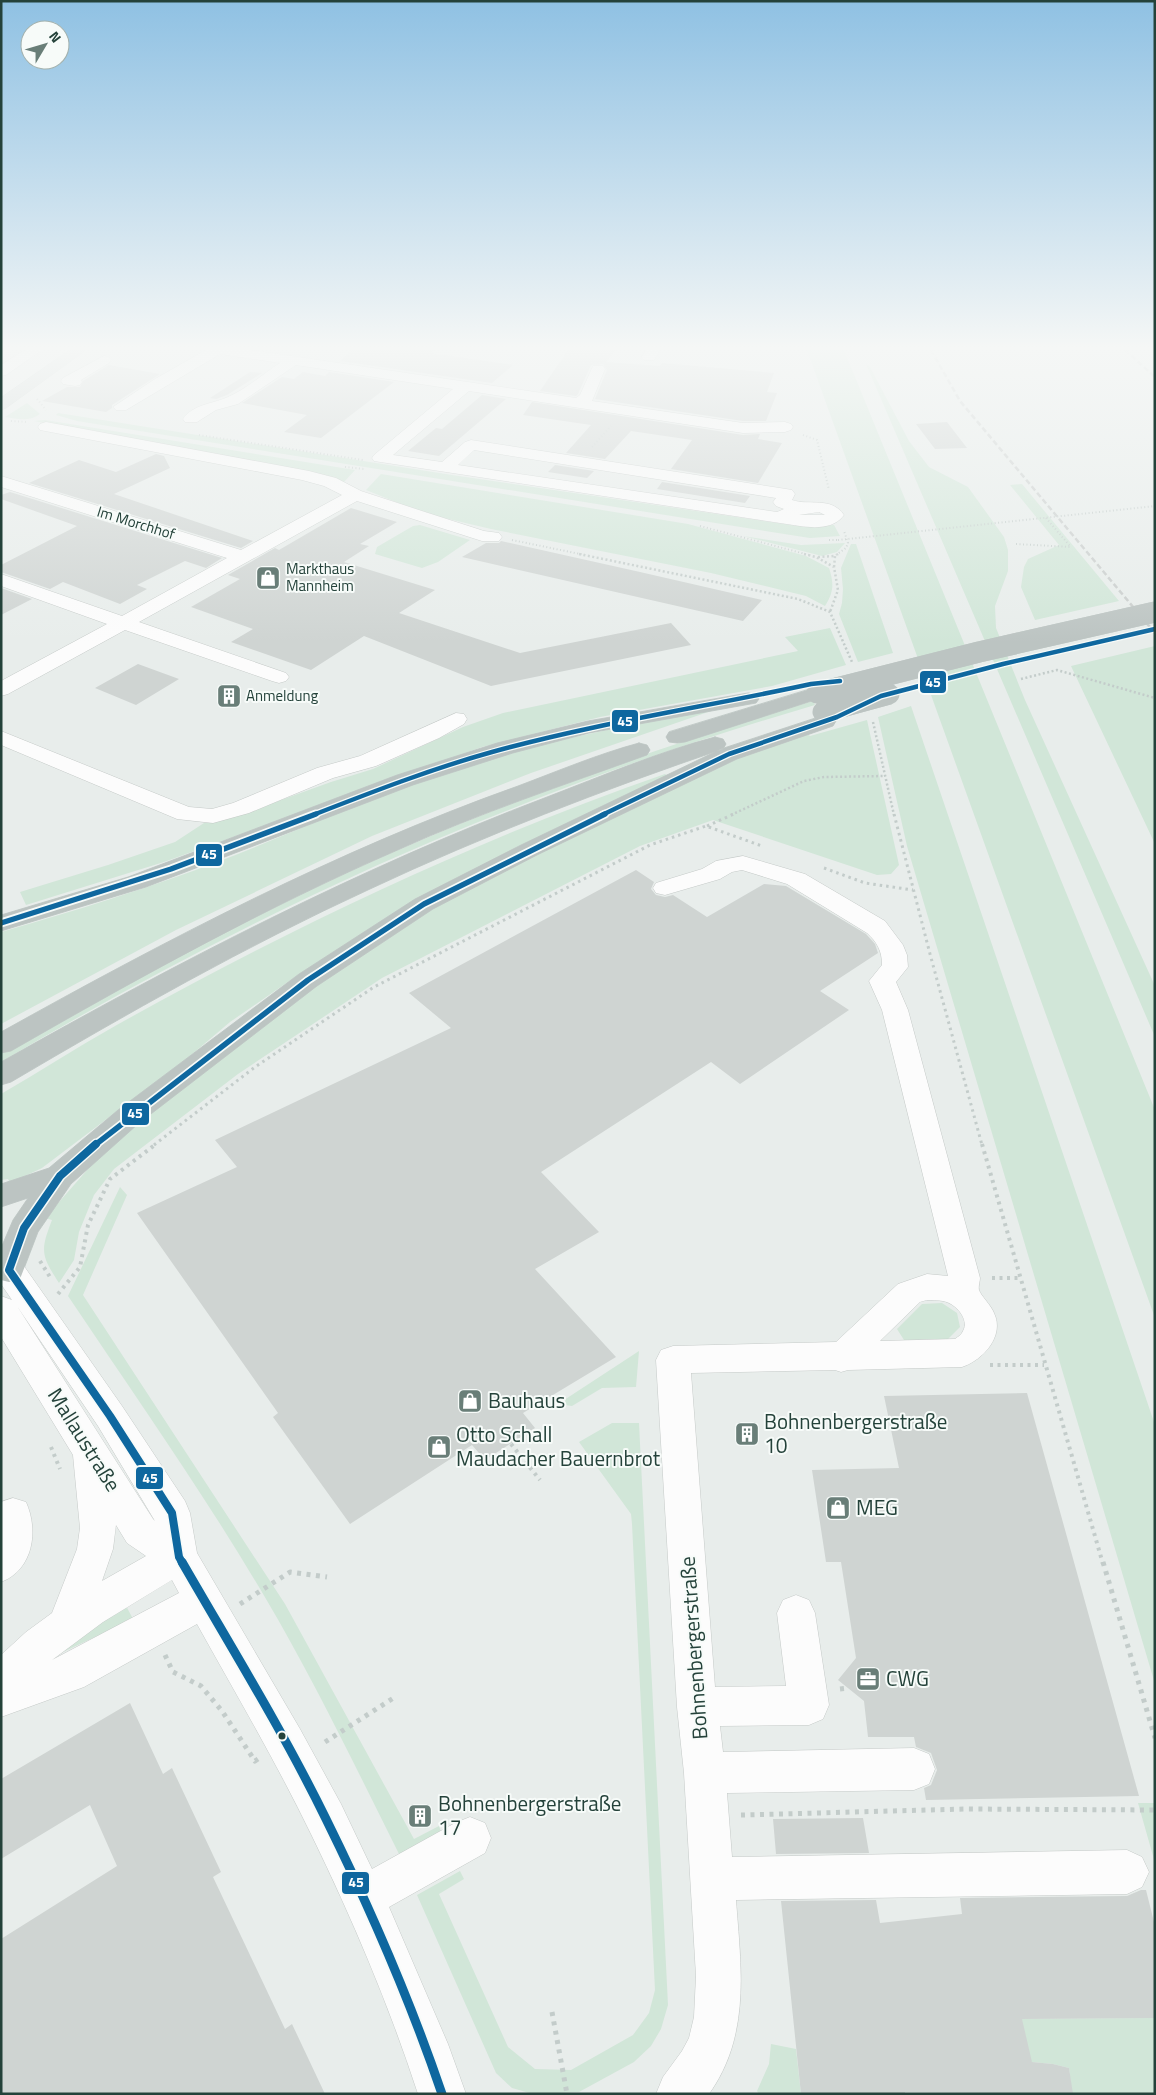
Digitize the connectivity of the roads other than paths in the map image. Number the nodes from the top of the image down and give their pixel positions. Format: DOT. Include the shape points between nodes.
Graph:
graph roads {
  1 [pos="162,448"];
  2 [pos="387,448"];
  3 [pos="462,448"];
  4 [pos="489,448"];
  5 [pos="591,448"];
  6 [pos="578,462"];
  7 [pos="696,462"];
  8 [pos="446,467"];
  9 [pos="4,477"];
  10 [pos="685,478"];
  11 [pos="557,484"];
  12 [pos="355,495"];
  13 [pos="670,501"];
  14 [pos="800,510"];
  15 [pos="778,517"];
  16 [pos="493,537"];
  17 [pos="243,557"];
  18 [pos="1,580"];
  19 [pos="1155,612"];
  20 [pos="121,623"];
  21 [pos="1155,629"];
  22 [pos="279,677"];
  23 [pos="876,688"];
  24 [pos="1,690"];
  25 [pos="820,703"];
  26 [pos="456,719"];
  27 [pos="1,737"];
  28 [pos="665,888"];
  29 [pos="1,924"];
  30 [pos="1,1044"];
  31 [pos="1,1075"];
  32 [pos="60,1176"];
  33 [pos="1,1196"];
  34 [pos="5,1264"];
  35 [pos="963,1295"];
  36 [pos="1,1309"];
  37 [pos="841,1358"];
  38 [pos="90,1449"];
  39 [pos="13,1514"];
  40 [pos="179,1557"];
  41 [pos="1,1565"];
  42 [pos="209,1610"];
  43 [pos="796,1613"];
  44 [pos="66,1626"];
  45 [pos="1,1682"];
  46 [pos="1,1697"];
  47 [pos="698,1708"];
  48 [pos="914,1769"];
  49 [pos="705,1774"];
  50 [pos="470,1838"];
  51 [pos="1127,1872"];
  52 [pos="712,1880"];
  53 [pos="363,1898"];
  54 [pos="693,2089"];
  55 [pos="442,2094"];
  1 -- 12 [label="street" via="303,475 330,482"];
  2 -- 8 [label="street" via="372,459"];
  3 -- 8 [label="street"];
  4 -- 6 [label="street"];
  5 -- 6 [label="street"];
  6 -- 10 [label="street"];
  6 -- 11 [label="street"];
  7 -- 10 [label="street"];
  8 -- 11 [label="street"];
  9 -- 17 [label="street, Im Morchhof"];
  10 -- 13 [label="street"];
  10 -- 14 [label="street" via="786,494 782,502"];
  11 -- 13 [label="street"];
  12 -- 16 [label="street"];
  12 -- 17 [label="street"];
  13 -- 15 [label="street"];
  14 -- 15 [label="street"];
  14 -- 15 [label="street" via="826,508 835,514 827,522"];
  17 -- 20 [label="street"];
  18 -- 20 [label="street"];
  19 -- 23 [label="highway, bridge" via="1076,629"];
  20 -- 22 [label="street"];
  20 -- 24 [label="street"];
  21 -- 23 [label="highway" via="1003,664"];
  23 -- 25 [label="highway, bridge"];
  23 -- 25 [label="highway, bridge"];
  25 -- 29 [label="highway" via="764,696 588,727 505,748 405,780 137,882"];
  25 -- 30 [label="highway" via="678,736 446,821 235,918"];
  25 -- 31 [label="highway" via="731,739 507,820 425,855 309,908 190,968"];
  25 -- 32 [label="highway" via="729,754 424,904 294,990 128,1117"];
  26 -- 27 [label="street" via="368,761 326,773 242,808 213,816 185,814"];
  28 -- 35 [label="street" via="742,863 796,879 886,937 896,958 895,967 882,981 895,1010 964,1278"];
  32 -- 33 [label="highway"];
  32 -- 34 [label="highway" via="24,1228"];
  34 -- 40 [label="street, Mallaustraße" via="110,1416 172,1513"];
  35 -- 37 [label="street" via="937,1286 909,1293"];
  35 -- 37 [label="street, Bohnenbergerstraße" via="979,1313 981,1324 979,1336 968,1350 962,1353"];
  36 -- 38 [label="street, Mallaustraße"];
  37 -- 47 [label="street, Bohnenbergerstraße" via="673,1360"];
  38 -- 40 [label="street, Mallaustraße" via="140,1531"];
  38 -- 44 [label="street" via="97,1535"];
  39 -- 41 [label="street" via="16,1524 13,1544"];
  40 -- 42 [label="street, Mallaustraße"];
  40 -- 44 [label="street"];
  42 -- 46 [label="street" via="152,1629 70,1673"];
  42 -- 53 [label="street, Mallaustraße" via="306,1742 326,1819"];
  43 -- 47 [label="street" via="809,1705"];
  44 -- 45 [label="street"];
  47 -- 49 [label="street, Bohnenbergerstraße"];
  48 -- 49 [label="street"];
  49 -- 52 [label="street, Bohnenbergerstraße"];
  50 -- 53 [label="street"];
  51 -- 52 [label="street"];
  52 -- 54 [label="street, Bohnenbergerstraße" via="719,1996 711,2041"];
  53 -- 55 [label="street, Mallaustraße" via="425,2044"];
}
